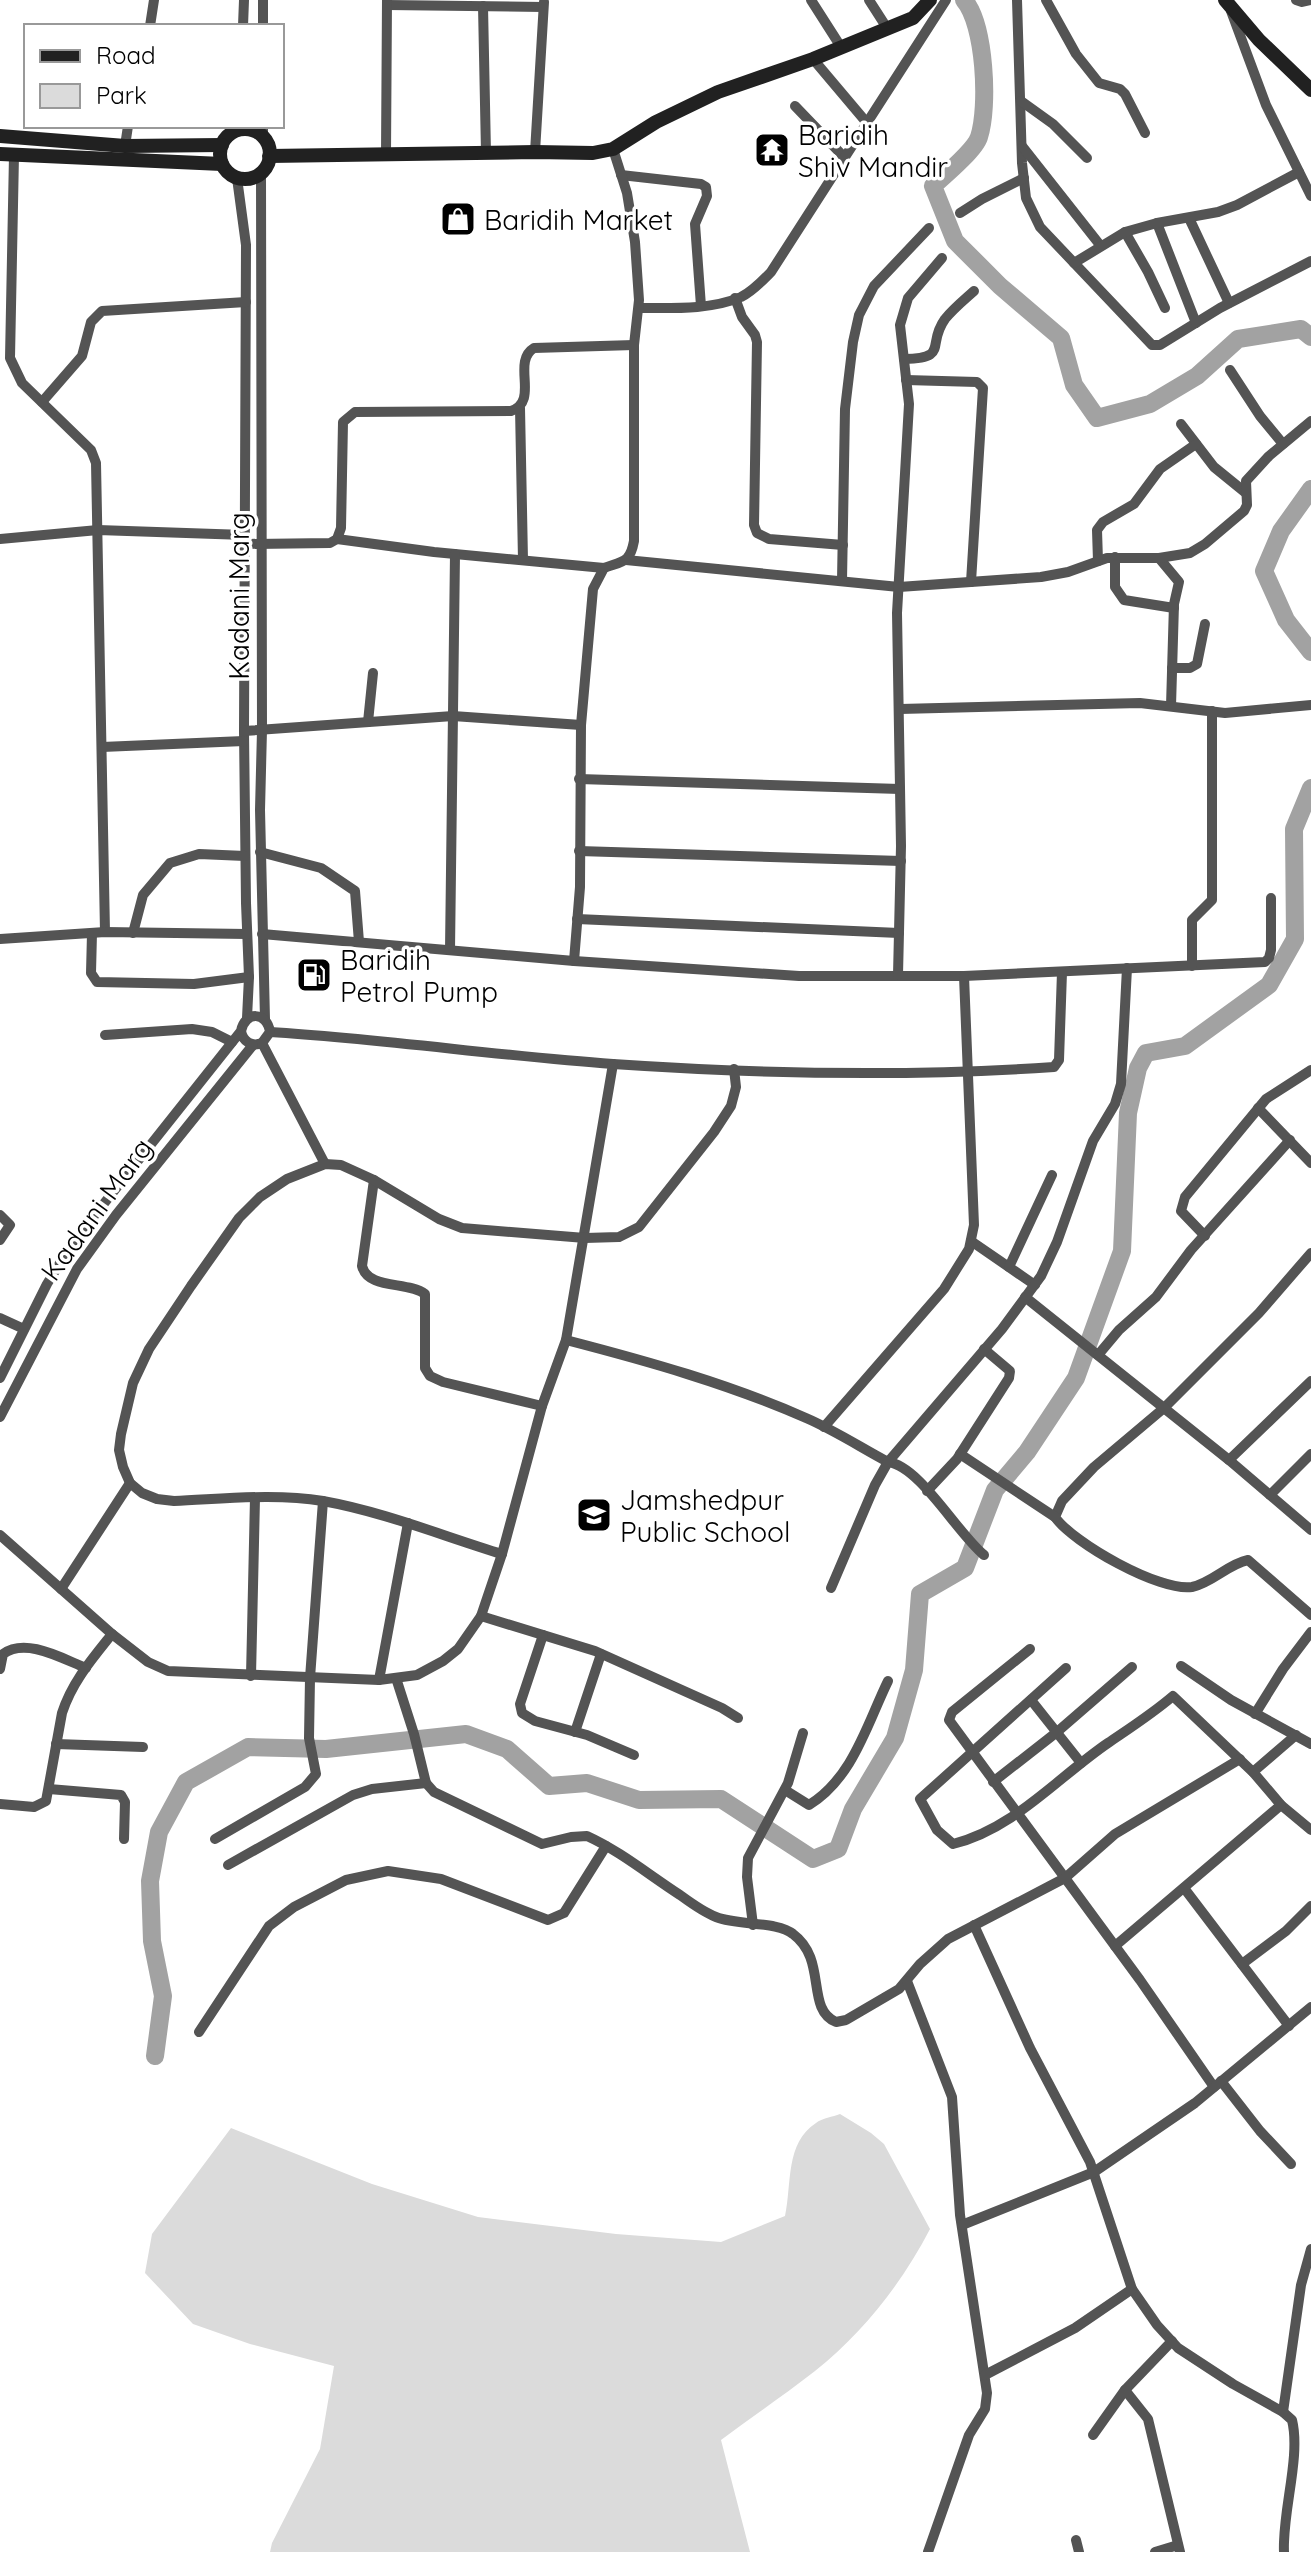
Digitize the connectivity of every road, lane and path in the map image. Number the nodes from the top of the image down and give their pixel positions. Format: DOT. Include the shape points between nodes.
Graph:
graph roads {
  1 [pos="154,0"];
  2 [pos="244,0"];
  3 [pos="263,0"];
  4 [pos="811,0"];
  5 [pos="869,0"];
  6 [pos="1017,0"];
  7 [pos="1046,0"];
  8 [pos="1296,0"];
  9 [pos="1310,0"];
  10 [pos="939,1"];
  11 [pos="387,2"];
  12 [pos="1227,2"];
  13 [pos="476,4"];
  14 [pos="544,4"];
  15 [pos="150,24"];
  16 [pos="243,24"];
  17 [pos="263,24"];
  18 [pos="887,28"];
  19 [pos="841,47"];
  20 [pos="813,59"];
  21 [pos="1311,90"];
  22 [pos="1021,101"];
  23 [pos="795,106"];
  24 [pos="867,123"];
  25 [pos="128,128"];
  26 [pos="240,128"];
  27 [pos="263,131"];
  28 [pos="1145,133"];
  29 [pos="0,136"];
  30 [pos="222,145"];
  31 [pos="125,146"];
  32 [pos="1022,146"];
  33 [pos="613,149"];
  34 [pos="535,152"];
  35 [pos="486,153"];
  36 [pos="386,154"];
  37 [pos="7,155"];
  38 [pos="269,156"];
  39 [pos="845,158"];
  40 [pos="1087,158"];
  41 [pos="222,164"];
  42 [pos="1299,172"];
  43 [pos="261,173"];
  44 [pos="621,175"];
  45 [pos="237,178"];
  46 [pos="1024,178"];
  47 [pos="1311,196"];
  48 [pos="960,213"];
  49 [pos="1189,218"];
  50 [pos="1157,223"];
  51 [pos="929,228"];
  52 [pos="1125,232"];
  53 [pos="1100,245"];
  54 [pos="942,258"];
  55 [pos="1311,261"];
  56 [pos="1074,263"];
  57 [pos="974,291"];
  58 [pos="735,298"];
  59 [pos="246,302"];
  60 [pos="1229,303"];
  61 [pos="701,306"];
  62 [pos="639,308"];
  63 [pos="1165,308"];
  64 [pos="5,312"];
  65 [pos="1196,323"];
  66 [pos="634,345"];
  67 [pos="904,359"];
  68 [pos="1230,370"];
  69 [pos="906,380"];
  70 [pos="42,402"];
  71 [pos="520,408"];
  72 [pos="1311,421"];
  73 [pos="1181,424"];
  74 [pos="1196,444"];
  75 [pos="1283,444"];
  76 [pos="1246,493"];
  77 [pos="98,530"];
  78 [pos="0,539"];
  79 [pos="337,539"];
  80 [pos="245,540"];
  81 [pos="262,544"];
  82 [pos="843,545"];
  83 [pos="455,554"];
  84 [pos="1115,557"];
  85 [pos="1159,558"];
  86 [pos="523,560"];
  87 [pos="626,560"];
  88 [pos="1098,561"];
  89 [pos="604,568"];
  90 [pos="842,581"];
  91 [pos="971,582"];
  92 [pos="899,587"];
  93 [pos="1174,608"];
  94 [pos="1205,624"];
  95 [pos="1172,668"];
  96 [pos="373,673"];
  97 [pos="1311,705"];
  98 [pos="1171,706"];
  99 [pos="900,709"];
  100 [pos="1212,711"];
  101 [pos="453,716"];
  102 [pos="368,722"];
  103 [pos="581,725"];
  104 [pos="262,730"];
  105 [pos="244,736"];
  106 [pos="102,747"];
  107 [pos="579,779"];
  108 [pos="900,789"];
  109 [pos="579,851"];
  110 [pos="260,852"];
  111 [pos="245,856"];
  112 [pos="901,861"];
  113 [pos="1271,898"];
  114 [pos="577,919"];
  115 [pos="105,932"];
  116 [pos="92,933"];
  117 [pos="133,933"];
  118 [pos="899,933"];
  119 [pos="247,934"];
  120 [pos="262,934"];
  121 [pos="0,939"];
  122 [pos="359,942"];
  123 [pos="450,950"];
  124 [pos="574,961"];
  125 [pos="1192,966"];
  126 [pos="1127,968"];
  127 [pos="1062,972"];
  128 [pos="898,975"];
  129 [pos="964,976"];
  130 [pos="249,977"];
  131 [pos="247,1018"];
  132 [pos="265,1019"];
  133 [pos="241,1031"];
  134 [pos="270,1032"];
  135 [pos="105,1035"];
  136 [pos="232,1042"];
  137 [pos="258,1044"];
  138 [pos="613,1064"];
  139 [pos="734,1069"];
  140 [pos="1311,1070"];
  141 [pos="968,1073"];
  142 [pos="1258,1108"];
  143 [pos="1290,1140"];
  144 [pos="1311,1163"];
  145 [pos="325,1164"];
  146 [pos="1052,1175"];
  147 [pos="374,1180"];
  148 [pos="0,1215"];
  149 [pos="1205,1236"];
  150 [pos="585,1238"];
  151 [pos="0,1240"];
  152 [pos="971,1241"];
  153 [pos="1311,1253"];
  154 [pos="1009,1267"];
  155 [pos="1035,1285"];
  156 [pos="1025,1297"];
  157 [pos="0,1318"];
  158 [pos="24,1329"];
  159 [pos="566,1340"];
  160 [pos="984,1349"];
  161 [pos="1095,1352"];
  162 [pos="0,1378"];
  163 [pos="1311,1381"];
  164 [pos="542,1406"];
  165 [pos="1164,1408"];
  166 [pos="0,1417"];
  167 [pos="824,1427"];
  168 [pos="960,1454"];
  169 [pos="1311,1454"];
  170 [pos="1229,1460"];
  171 [pos="888,1462"];
  172 [pos="130,1483"];
  173 [pos="927,1491"];
  174 [pos="1270,1495"];
  175 [pos="255,1498"];
  176 [pos="323,1501"];
  177 [pos="1055,1517"];
  178 [pos="408,1523"];
  179 [pos="1311,1530"];
  180 [pos="0,1535"];
  181 [pos="502,1554"];
  182 [pos="984,1555"];
  183 [pos="831,1588"];
  184 [pos="61,1589"];
  185 [pos="1311,1615"];
  186 [pos="481,1616"];
  187 [pos="1311,1632"];
  188 [pos="112,1634"];
  189 [pos="543,1635"];
  190 [pos="1030,1649"];
  191 [pos="601,1654"];
  192 [pos="1181,1666"];
  193 [pos="1132,1667"];
  194 [pos="86,1668"];
  195 [pos="1066,1668"];
  196 [pos="0,1669"];
  197 [pos="251,1676"];
  198 [pos="310,1678"];
  199 [pos="396,1678"];
  200 [pos="379,1680"];
  201 [pos="888,1681"];
  202 [pos="1031,1700"];
  203 [pos="1255,1714"];
  204 [pos="738,1718"];
  205 [pos="575,1732"];
  206 [pos="1057,1732"];
  207 [pos="803,1733"];
  208 [pos="1296,1735"];
  209 [pos="56,1744"];
  210 [pos="1311,1744"];
  211 [pos="143,1747"];
  212 [pos="972,1752"];
  213 [pos="634,1755"];
  214 [pos="1240,1759"];
  215 [pos="1081,1763"];
  216 [pos="1253,1772"];
  217 [pos="993,1782"];
  218 [pos="426,1783"];
  219 [pos="49,1789"];
  220 [pos="785,1790"];
  221 [pos="0,1804"];
  222 [pos="1281,1805"];
  223 [pos="1017,1814"];
  224 [pos="1311,1830"];
  225 [pos="124,1839"];
  226 [pos="215,1839"];
  227 [pos="606,1846"];
  228 [pos="228,1865"];
  229 [pos="1065,1878"];
  230 [pos="1184,1888"];
  231 [pos="1311,1906"];
  232 [pos="753,1925"];
  233 [pos="974,1925"];
  234 [pos="1115,1946"];
  235 [pos="1242,1964"];
  236 [pos="907,1981"];
  237 [pos="1311,2007"];
  238 [pos="1289,2026"];
  239 [pos="199,2032"];
  240 [pos="1218,2084"];
  241 [pos="1291,2164"];
  242 [pos="1094,2172"];
  243 [pos="962,2225"];
  244 [pos="1311,2249"];
  245 [pos="1132,2289"];
  246 [pos="1172,2341"];
  247 [pos="985,2375"];
  248 [pos="1125,2390"];
  249 [pos="1283,2412"];
  250 [pos="1093,2435"];
  251 [pos="1076,2540"];
  252 [pos="1179,2548"];
  253 [pos="928,2552"];
  254 [pos="1079,2552"];
  255 [pos="1155,2552"];
  256 [pos="1284,2552"];
  1 -- 15 [label="street"];
  2 -- 16 [label="street"];
  3 -- 17 [label="street"];
  4 -- 19 [label="street"];
  5 -- 18 [label="street"];
  6 -- 22 [label="street"];
  7 -- 28 [label="street" via="1076,54 1099,83 1125,94"];
  8 -- 9 [label="street"];
  10 -- 18 [label="street"];
  10 -- 24 [label="street"];
  11 -- 13 [label="street"];
  11 -- 36 [label="street"];
  12 -- 21 [label="street"];
  12 -- 42 [label="street" via="1266,105"];
  13 -- 14 [label="street"];
  13 -- 35 [label="street"];
  14 -- 34 [label="street"];
  18 -- 19 [label="street"];
  19 -- 20 [label="street"];
  20 -- 24 [label="street"];
  20 -- 33 [label="street" via="718,92"];
  22 -- 32 [label="street"];
  22 -- 40 [label="street"];
  23 -- 39 [label="street"];
  24 -- 39 [label="street"];
  25 -- 31 [label="street"];
  26 -- 27 [label="street"];
  26 -- 30 [label="street"];
  27 -- 38 [label="street"];
  29 -- 31 [label="street"];
  30 -- 31 [label="street"];
  30 -- 41 [label="street"];
  32 -- 46 [label="street"];
  32 -- 53 [label="street"];
  33 -- 34 [label="street"];
  33 -- 44 [label="street"];
  34 -- 35 [label="street"];
  35 -- 36 [label="street"];
  36 -- 38 [label="street"];
  37 -- 41 [label="street"];
  37 -- 64 [label="street"];
  38 -- 43 [label="street"];
  39 -- 58 [label="street" via="771,272"];
  41 -- 45 [label="street"];
  42 -- 47 [label="street"];
  42 -- 49 [label="street" via="1237,205"];
  43 -- 45 [label="street"];
  43 -- 81 [label="street, Kadani Marg"];
  44 -- 61 [label="street" via="706,187 695,224"];
  44 -- 62 [label="street" via="635,242"];
  45 -- 59 [label="street, Kadani Marg" via="246,245"];
  46 -- 48 [label="street"];
  46 -- 56 [label="street" via="1031,212"];
  49 -- 50 [label="street"];
  49 -- 60 [label="street"];
  50 -- 52 [label="street"];
  50 -- 65 [label="street"];
  51 -- 82 [label="street" via="874,286 859,315 845,409"];
  52 -- 53 [label="street"];
  52 -- 63 [label="street"];
  53 -- 56 [label="street"];
  54 -- 67 [label="street" via="903,310"];
  55 -- 60 [label="street"];
  56 -- 65 [label="street" via="1152,345"];
  57 -- 67 [label="street" via="944,320 932,354"];
  58 -- 61 [label="street"];
  58 -- 82 [label="street" via="757,342 757,533 769,539"];
  59 -- 70 [label="street" via="102,311 91,322 82,356"];
  59 -- 80 [label="street, Kadani Marg"];
  60 -- 65 [label="street"];
  61 -- 62 [label="street"];
  62 -- 66 [label="street"];
  64 -- 70 [label="street" via="15,372"];
  66 -- 71 [label="street" via="534,348 525,359"];
  66 -- 87 [label="street" via="634,541"];
  67 -- 69 [label="street"];
  68 -- 75 [label="street"];
  69 -- 91 [label="street" via="977,382 983,388"];
  69 -- 92 [label="street" via="908,446"];
  70 -- 77 [label="street" via="91,450"];
  71 -- 79 [label="street" via="365,410 347,416"];
  71 -- 86 [label="street"];
  72 -- 75 [label="street"];
  73 -- 74 [label="street"];
  74 -- 76 [label="street"];
  74 -- 88 [label="street" via="1160,469 1134,504 1103,522 1097,530"];
  75 -- 76 [label="street" via="1246,481"];
  76 -- 85 [label="street" via="1244,511 1205,544 1190,553"];
  77 -- 78 [label="street"];
  77 -- 80 [label="street"];
  77 -- 106 [label="street"];
  79 -- 81 [label="street"];
  79 -- 83 [label="street"];
  80 -- 81 [label="street"];
  80 -- 105 [label="street, Kadani Marg"];
  81 -- 104 [label="street, Kadani Marg"];
  82 -- 90 [label="street"];
  83 -- 86 [label="street"];
  83 -- 101 [label="street"];
  84 -- 85 [label="street"];
  84 -- 88 [label="street"];
  84 -- 93 [label="street" via="1115,587 1124,600"];
  85 -- 93 [label="street" via="1179,582"];
  86 -- 89 [label="street"];
  87 -- 89 [label="street"];
  87 -- 90 [label="street"];
  88 -- 91 [label="street" via="1041,577"];
  89 -- 103 [label="street" via="593,589"];
  90 -- 92 [label="street"];
  91 -- 92 [label="street"];
  92 -- 99 [label="street"];
  93 -- 95 [label="street"];
  94 -- 95 [label="street" via="1197,664"];
  95 -- 98 [label="street"];
  96 -- 102 [label="street"];
  97 -- 100 [label="street"];
  98 -- 99 [label="street"];
  98 -- 100 [label="street"];
  99 -- 108 [label="street"];
  100 -- 125 [label="street" via="1212,900 1192,920"];
  101 -- 102 [label="street"];
  101 -- 103 [label="street"];
  101 -- 123 [label="street"];
  102 -- 104 [label="street"];
  103 -- 107 [label="street"];
  104 -- 105 [label="street"];
  104 -- 110 [label="street, Kadani Marg"];
  105 -- 106 [label="street"];
  105 -- 111 [label="street, Kadani Marg"];
  106 -- 115 [label="street"];
  107 -- 108 [label="street"];
  107 -- 109 [label="street"];
  108 -- 112 [label="street"];
  109 -- 112 [label="street"];
  109 -- 114 [label="street"];
  110 -- 120 [label="street, Kadani Marg"];
  110 -- 122 [label="street" via="321,868 355,891"];
  111 -- 117 [label="street" via="199,854 170,863 143,895"];
  111 -- 119 [label="street, Kadani Marg"];
  112 -- 118 [label="street"];
  113 -- 125 [label="street" via="1271,950 1265,962"];
  114 -- 118 [label="street"];
  114 -- 124 [label="street"];
  115 -- 116 [label="street"];
  115 -- 117 [label="street"];
  116 -- 121 [label="street"];
  116 -- 130 [label="street" via="91,973 97,982 194,984"];
  117 -- 119 [label="street"];
  118 -- 128 [label="street"];
  119 -- 130 [label="street, Kadani Marg"];
  120 -- 122 [label="street"];
  120 -- 132 [label="street, Kadani Marg"];
  122 -- 123 [label="street"];
  123 -- 124 [label="street"];
  124 -- 128 [label="street" via="799,976"];
  125 -- 126 [label="street"];
  126 -- 127 [label="street"];
  126 -- 155 [label="street" via="1121,1084"];
  127 -- 129 [label="street"];
  127 -- 141 [label="street" via="1057,1065"];
  128 -- 129 [label="street"];
  129 -- 141 [label="street"];
  130 -- 131 [label="street, Kadani Marg"];
  131 -- 132 [label="street"];
  131 -- 133 [label="street"];
  132 -- 134 [label="street"];
  133 -- 136 [label="street, Kadani Marg"];
  133 -- 137 [label="street" via="245,1040"];
  134 -- 137 [label="street"];
  134 -- 138 [label="street"];
  135 -- 136 [label="street" via="192,1029"];
  136 -- 158 [label="street, Kadani Marg" via="71,1245"];
  137 -- 145 [label="street"];
  137 -- 166 [label="street, Kadani Marg" via="77,1269"];
  138 -- 139 [label="street"];
  138 -- 150 [label="street"];
  139 -- 141 [label="street"];
  139 -- 150 [label="street" via="731,1106 639,1227 619,1237"];
  140 -- 142 [label="street"];
  141 -- 152 [label="street"];
  142 -- 143 [label="street"];
  142 -- 149 [label="street" via="1185,1197 1181,1211"];
  143 -- 144 [label="street"];
  143 -- 149 [label="street"];
  145 -- 147 [label="street" via="341,1165"];
  145 -- 172 [label="street" via="287,1179 239,1218 149,1349 133,1383 121,1434 119,1450"];
  146 -- 154 [label="street"];
  147 -- 150 [label="street" via="462,1228"];
  147 -- 164 [label="street" via="364,1274 425,1294 425,1368 430,1376"];
  148 -- 151 [label="street" via="10,1225"];
  149 -- 161 [label="street" via="1156,1297"];
  150 -- 159 [label="street"];
  152 -- 154 [label="street"];
  152 -- 167 [label="street" via="944,1289"];
  153 -- 165 [label="street"];
  154 -- 155 [label="street"];
  155 -- 156 [label="street"];
  156 -- 160 [label="street"];
  156 -- 161 [label="street"];
  157 -- 158 [label="street"];
  158 -- 162 [label="street, Kadani Marg"];
  159 -- 164 [label="street"];
  159 -- 167 [label="street" via="742,1393"];
  160 -- 168 [label="street" via="1010,1374"];
  160 -- 171 [label="street"];
  161 -- 165 [label="street"];
  163 -- 170 [label="street"];
  164 -- 181 [label="street"];
  165 -- 170 [label="street"];
  165 -- 177 [label="street" via="1094,1467 1062,1501"];
  167 -- 171 [label="street"];
  168 -- 173 [label="street"];
  168 -- 177 [label="street"];
  169 -- 174 [label="street"];
  170 -- 174 [label="street"];
  171 -- 173 [label="street" via="904,1468"];
  171 -- 183 [label="street"];
  172 -- 175 [label="street" via="157,1499"];
  172 -- 184 [label="street"];
  173 -- 182 [label="street"];
  174 -- 179 [label="street"];
  175 -- 176 [label="street"];
  175 -- 197 [label="street"];
  176 -- 178 [label="street"];
  176 -- 198 [label="street"];
  177 -- 185 [label="street" via="1117,1564 1175,1586 1198,1585 1248,1560"];
  178 -- 181 [label="street"];
  178 -- 200 [label="street"];
  180 -- 184 [label="street"];
  181 -- 186 [label="street"];
  184 -- 188 [label="street"];
  186 -- 189 [label="street"];
  186 -- 199 [label="street" via="443,1661 417,1675"];
  187 -- 203 [label="street"];
  188 -- 194 [label="street"];
  188 -- 197 [label="street" via="168,1671"];
  189 -- 191 [label="street"];
  189 -- 205 [label="street" via="520,1709 535,1721"];
  190 -- 212 [label="street" via="949,1716"];
  191 -- 204 [label="street"];
  191 -- 205 [label="street"];
  192 -- 203 [label="street"];
  193 -- 206 [label="street"];
  194 -- 196 [label="street" via="47,1652 20,1648 3,1654"];
  194 -- 209 [label="street" via="66,1699"];
  195 -- 202 [label="street"];
  197 -- 198 [label="street"];
  198 -- 200 [label="street"];
  198 -- 226 [label="street" via="309,1738 316,1774 305,1787"];
  199 -- 200 [label="street"];
  199 -- 218 [label="street"];
  201 -- 220 [label="street" via="855,1756 833,1783 809,1805"];
  202 -- 206 [label="street"];
  202 -- 212 [label="street"];
  203 -- 208 [label="street"];
  205 -- 213 [label="street"];
  206 -- 215 [label="street"];
  206 -- 217 [label="street"];
  207 -- 220 [label="street"];
  208 -- 210 [label="street"];
  208 -- 216 [label="street"];
  209 -- 211 [label="street"];
  209 -- 219 [label="street"];
  212 -- 217 [label="street"];
  212 -- 223 [label="street" via="920,1799 937,1830 953,1844"];
  214 -- 215 [label="street" via="1173,1696"];
  214 -- 216 [label="street"];
  214 -- 229 [label="street" via="1115,1834"];
  215 -- 223 [label="street"];
  216 -- 222 [label="street"];
  217 -- 223 [label="street"];
  218 -- 227 [label="street" via="434,1792 542,1844 587,1836"];
  218 -- 228 [label="street" via="353,1795"];
  219 -- 221 [label="street" via="41,1806"];
  219 -- 225 [label="street" via="121,1795"];
  220 -- 232 [label="street" via="748,1858"];
  222 -- 224 [label="street"];
  222 -- 230 [label="street"];
  223 -- 229 [label="street"];
  227 -- 232 [label="street" via="703,1911"];
  227 -- 239 [label="street" via="571,1904 555,1919 441,1879 388,1871 329,1887 269,1926"];
  229 -- 233 [label="street"];
  229 -- 234 [label="street"];
  230 -- 234 [label="street"];
  230 -- 235 [label="street"];
  231 -- 235 [label="street"];
  232 -- 236 [label="street" via="785,1928 801,1940 816,1971 818,2005 836,2022"];
  233 -- 236 [label="street" via="948,1939"];
  233 -- 242 [label="street"];
  234 -- 240 [label="street"];
  235 -- 238 [label="street"];
  236 -- 243 [label="street" via="952,2097"];
  237 -- 238 [label="street"];
  238 -- 240 [label="street"];
  240 -- 241 [label="street"];
  240 -- 242 [label="street"];
  242 -- 243 [label="street"];
  242 -- 245 [label="street"];
  243 -- 247 [label="street"];
  244 -- 249 [label="street"];
  245 -- 246 [label="street"];
  245 -- 247 [label="street" via="1075,2328"];
  246 -- 248 [label="street"];
  246 -- 249 [label="street"];
  247 -- 253 [label="street" via="985,2409 969,2435"];
  248 -- 250 [label="street"];
  248 -- 252 [label="street" via="1148,2419"];
  249 -- 256 [label="street" via="1294,2429"];
  251 -- 254 [label="street"];
  252 -- 255 [label="street"];
}
